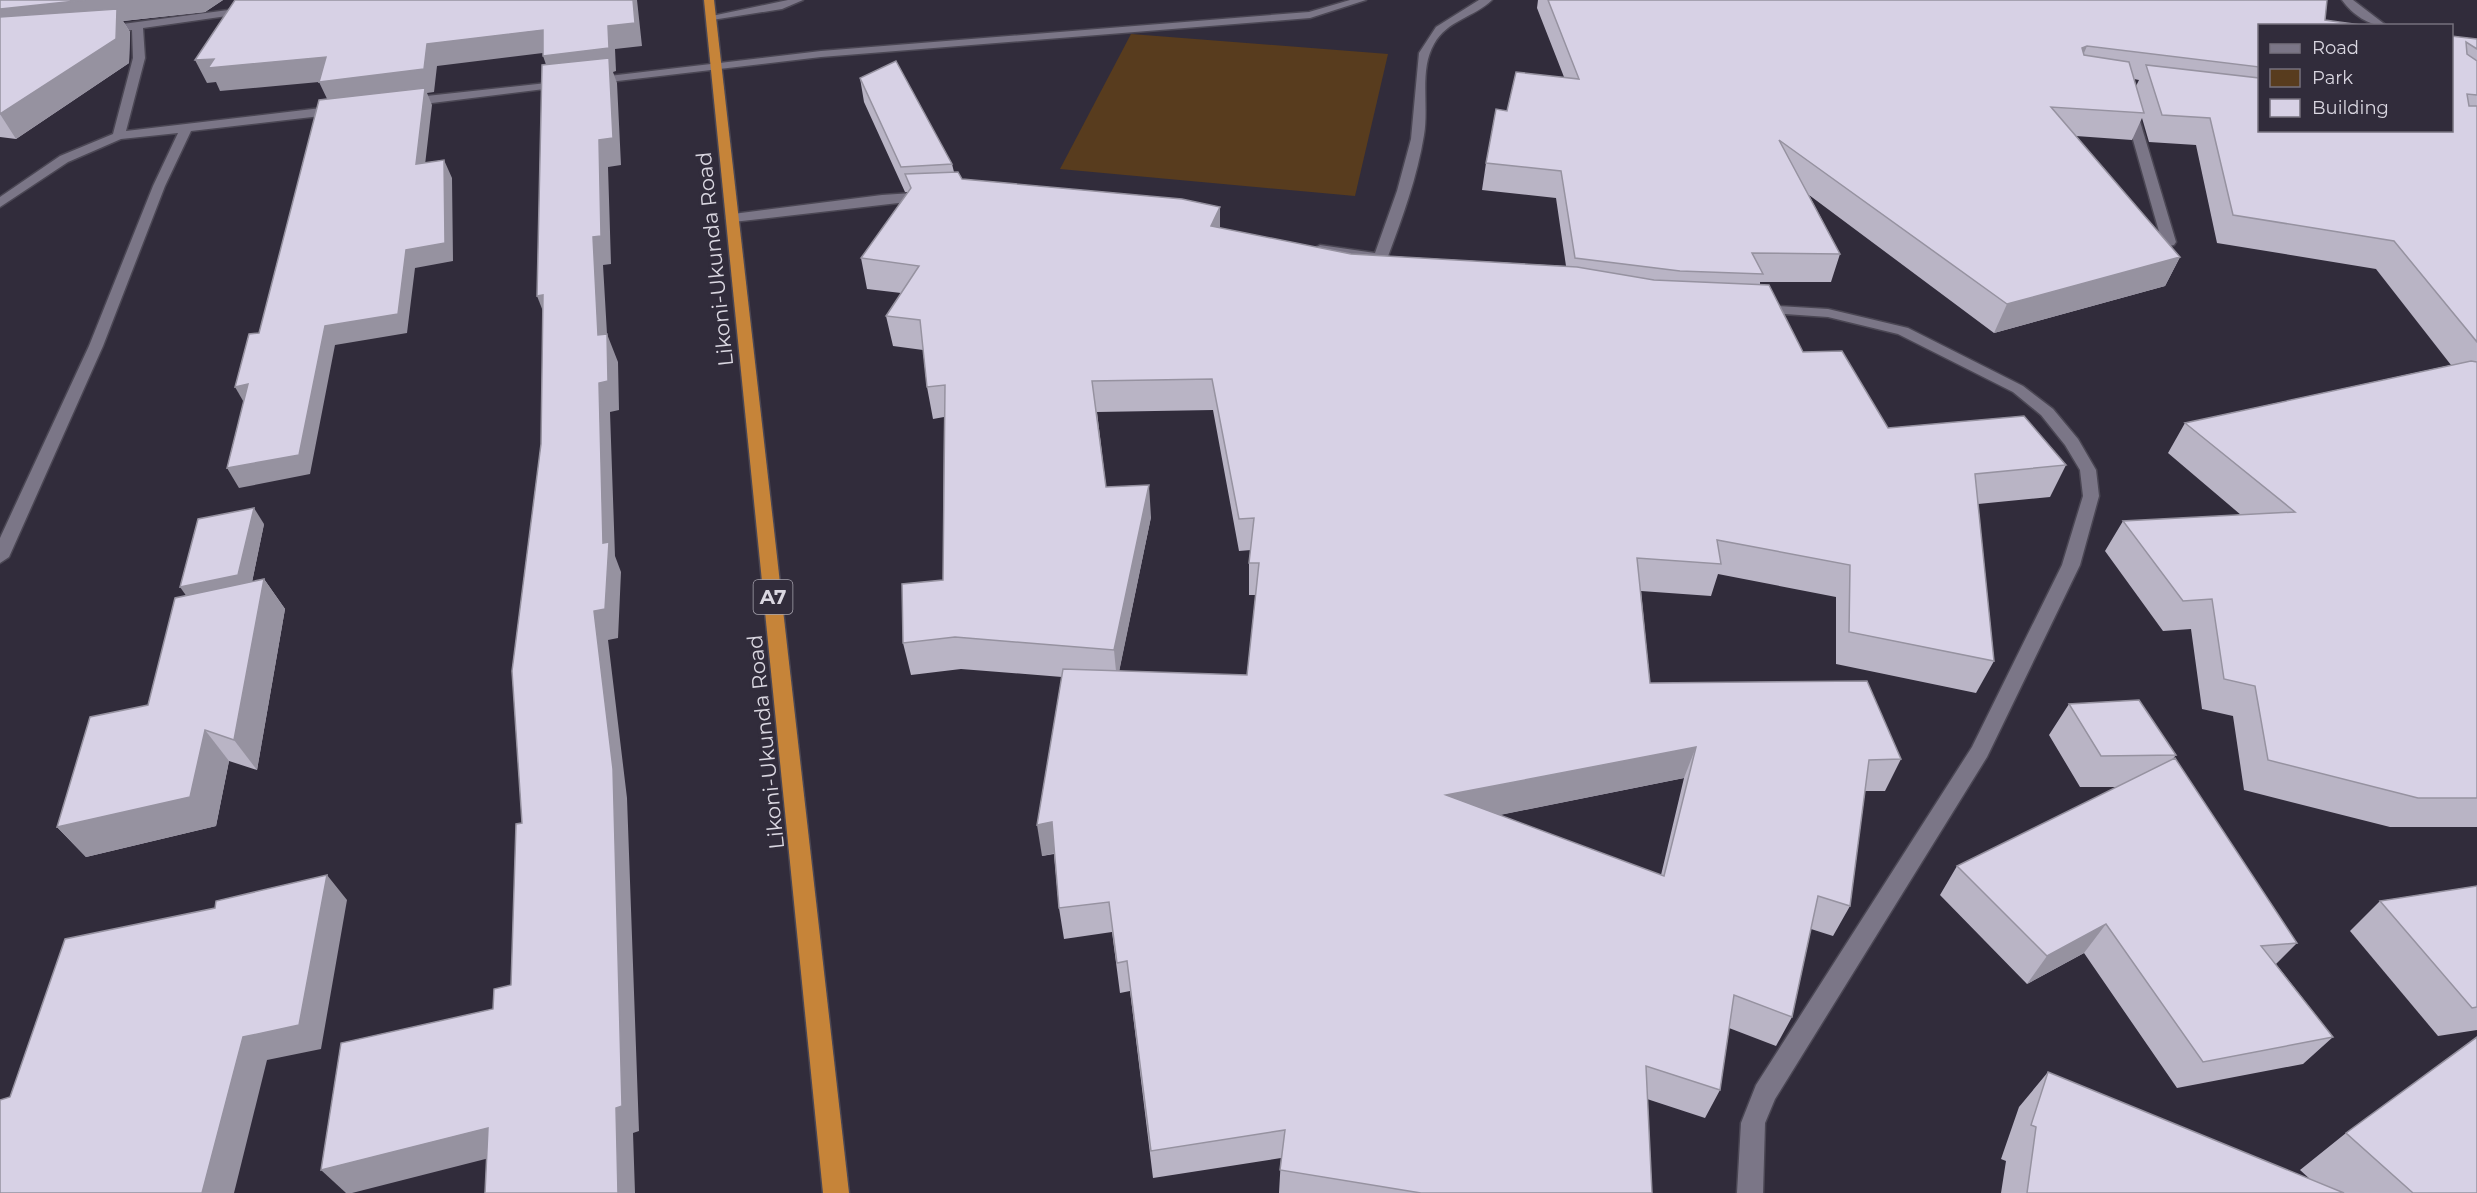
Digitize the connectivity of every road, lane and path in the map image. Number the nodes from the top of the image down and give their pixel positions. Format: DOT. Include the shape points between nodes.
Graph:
graph roads {
  1 [pos="798,0"];
  2 [pos="1361,0"];
  3 [pos="1487,0"];
  4 [pos="2347,0"];
  5 [pos="268,8"];
  6 [pos="711,8"];
  7 [pos="2379,24"];
  8 [pos="137,26"];
  9 [pos="94,30"];
  10 [pos="718,66"];
  11 [pos="2127,93"];
  12 [pos="389,104"];
  13 [pos="354,108"];
  14 [pos="187,127"];
  15 [pos="119,136"];
  16 [pos="946,195"];
  17 [pos="0,203"];
  18 [pos="733,218"];
  19 [pos="2169,242"];
  20 [pos="1300,245"];
  21 [pos="1739,308"];
  22 [pos="0,557"];
  23 [pos="836,1193"];
  24 [pos="1750,1193"];
  1 -- 6 [label="street" via="782,6"];
  2 -- 10 [label="street" via="1310,15 1061,33"];
  3 -- 20 [label="street" via="1451,21 1428,44 1422,65 1420,120 1386,260"];
  4 -- 7 [label="street"];
  5 -- 8 [label="street"];
  6 -- 10 [label="highway, Likoni-Ukunda Road / A7"];
  8 -- 9 [label="street"];
  8 -- 15 [label="street" via="139,58"];
  10 -- 12 [label="street"];
  10 -- 18 [label="highway, Likoni-Ukunda Road / A7"];
  11 -- 19 [label="street"];
  13 -- 14 [label="street"];
  14 -- 15 [label="street"];
  14 -- 22 [label="street" via="159,186 96,346"];
  15 -- 17 [label="street" via="64,159"];
  16 -- 18 [label="street"];
  18 -- 23 [label="highway, Likoni-Ukunda Road / A7"];
  21 -- 24 [label="street" via="1828,313 1864,320 1904,331 1980,368 2018,389 2047,412 2088,470 2091,496 2071,565 1980,751 1765,1093 1753,1123"];
}
